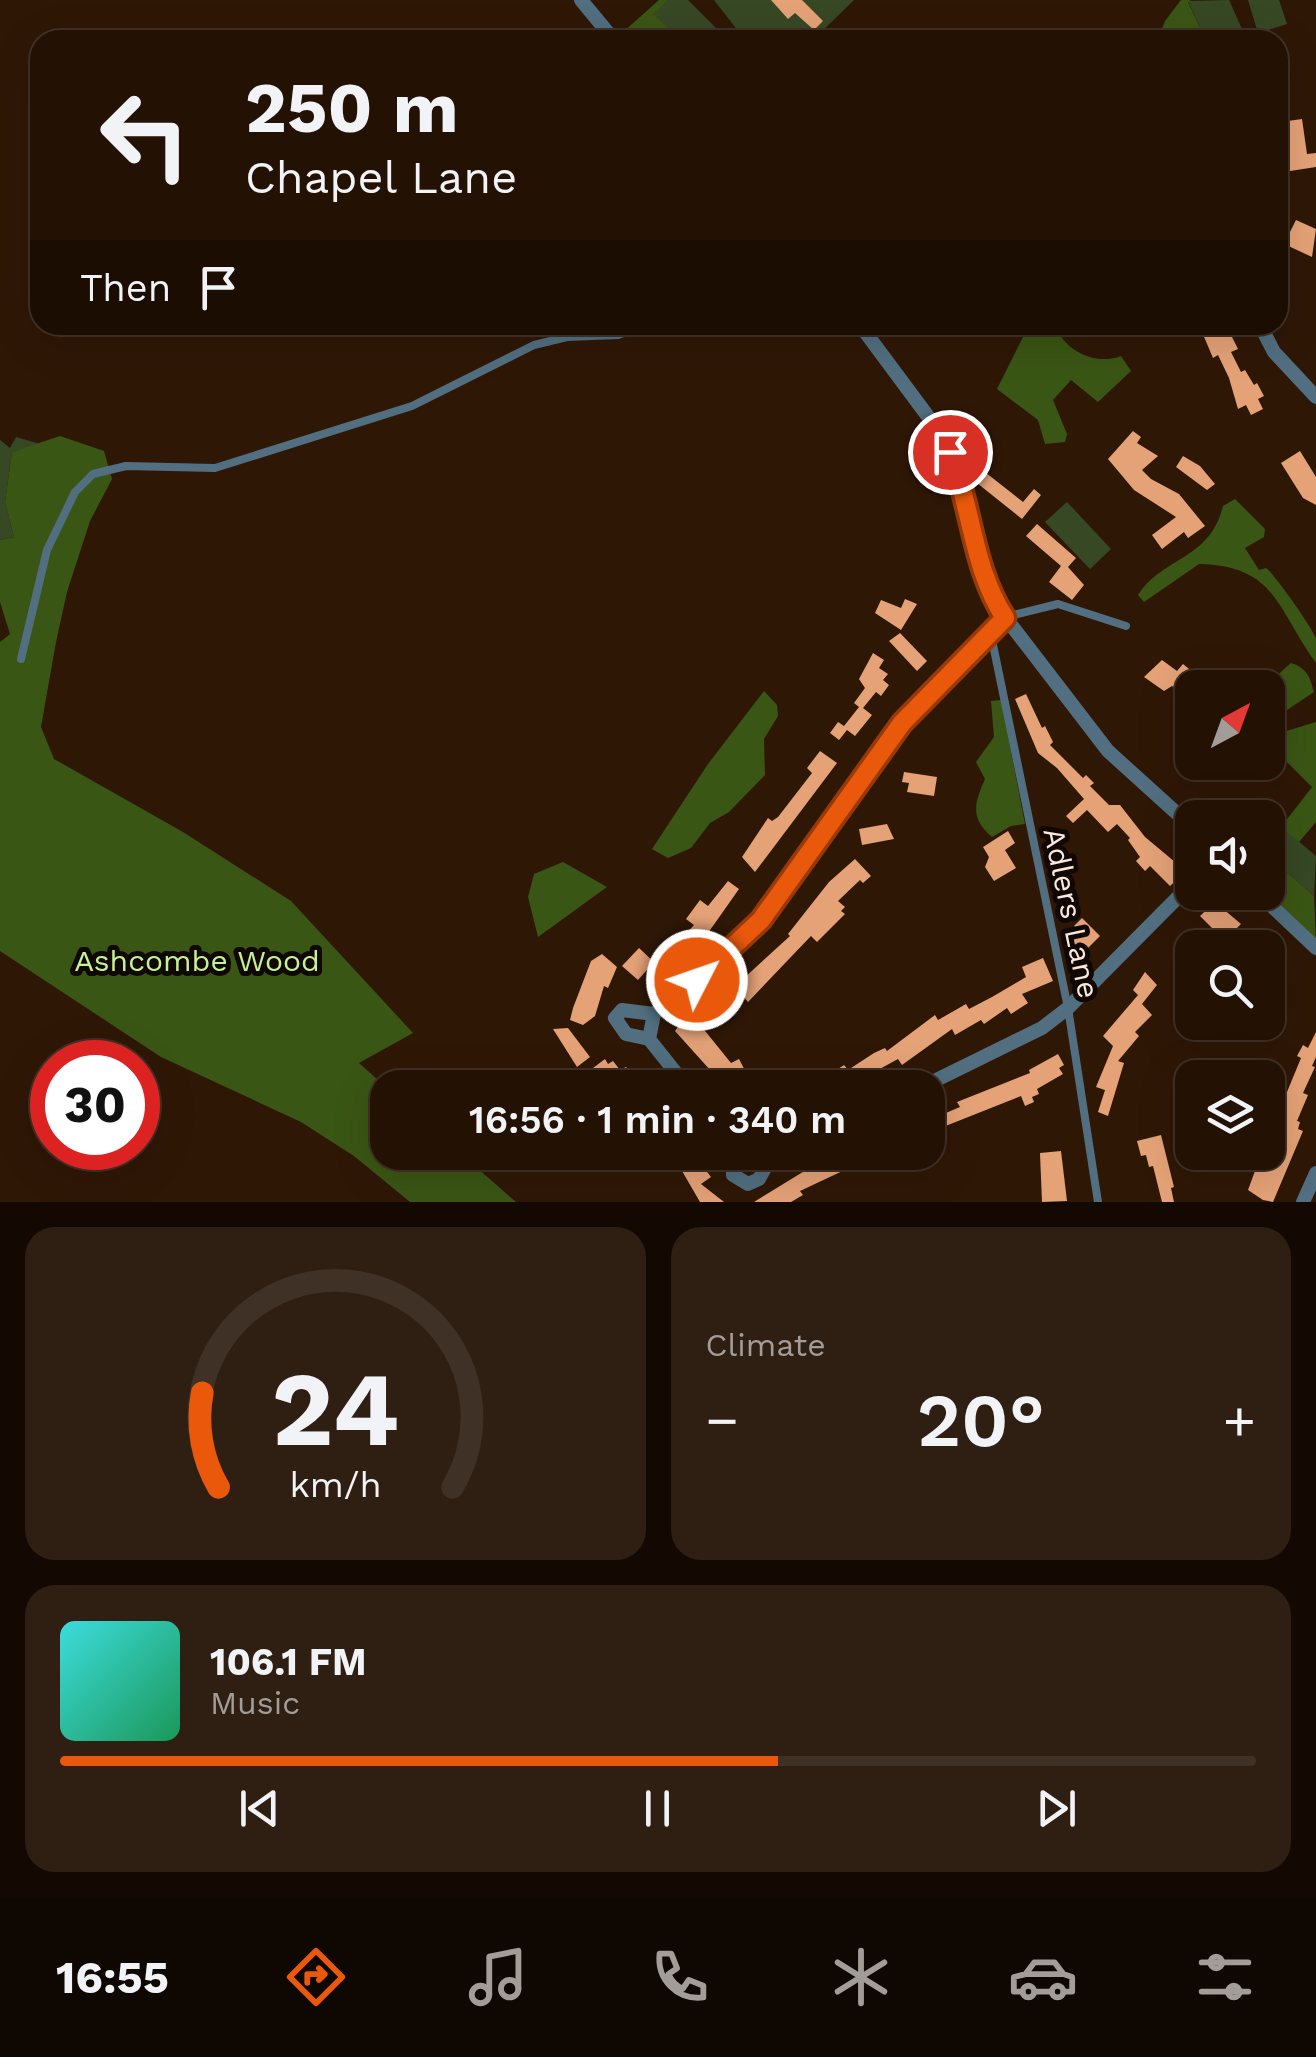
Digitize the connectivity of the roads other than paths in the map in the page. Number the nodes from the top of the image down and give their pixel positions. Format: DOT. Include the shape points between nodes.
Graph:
graph roads {
  1 [pos="581,0"];
  2 [pos="606,30"];
  3 [pos="601,335"];
  4 [pos="867,335"];
  5 [pos="1265,335"];
  6 [pos="1316,397"];
  7 [pos="1005,618"];
  8 [pos="1126,626"];
  9 [pos="991,635"];
  10 [pos="21,659"];
  11 [pos="1175,811"];
  12 [pos="1175,901"];
  13 [pos="1277,910"];
  14 [pos="1316,948"];
  15 [pos="1068,1008"];
  16 [pos="654,1014"];
  17 [pos="649,1038"];
  18 [pos="674,1070"];
  19 [pos="945,1077"];
  20 [pos="733,1170"];
  21 [pos="765,1170"];
  22 [pos="1316,1173"];
  23 [pos="1098,1202"];
  24 [pos="1303,1202"];
  1 -- 2 [label="street"];
  3 -- 10 [label="lane" via="534,344 412,406 234,463 114,466 94,474 74,492 46,550"];
  4 -- 7 [label="street" via="944,438 961,479 976,551"];
  5 -- 6 [label="street"];
  7 -- 8 [label="lane" via="1058,604"];
  7 -- 9 [label="street"];
  7 -- 11 [label="street" via="1108,752"];
  9 -- 15 [label="lane, Adlers Lane"];
  9 -- 16 [label="street" via="894,732 761,920"];
  12 -- 15 [label="street"];
  13 -- 14 [label="street"];
  15 -- 19 [label="street"];
  15 -- 23 [label="lane, Adlers Lane"];
  16 -- 17 [label="street"];
  16 -- 17 [label="street" via="622,1010 615,1018 626,1034"];
  17 -- 18 [label="street"];
  20 -- 21 [label="street" via="748,1184"];
  22 -- 24 [label="street"];
}
